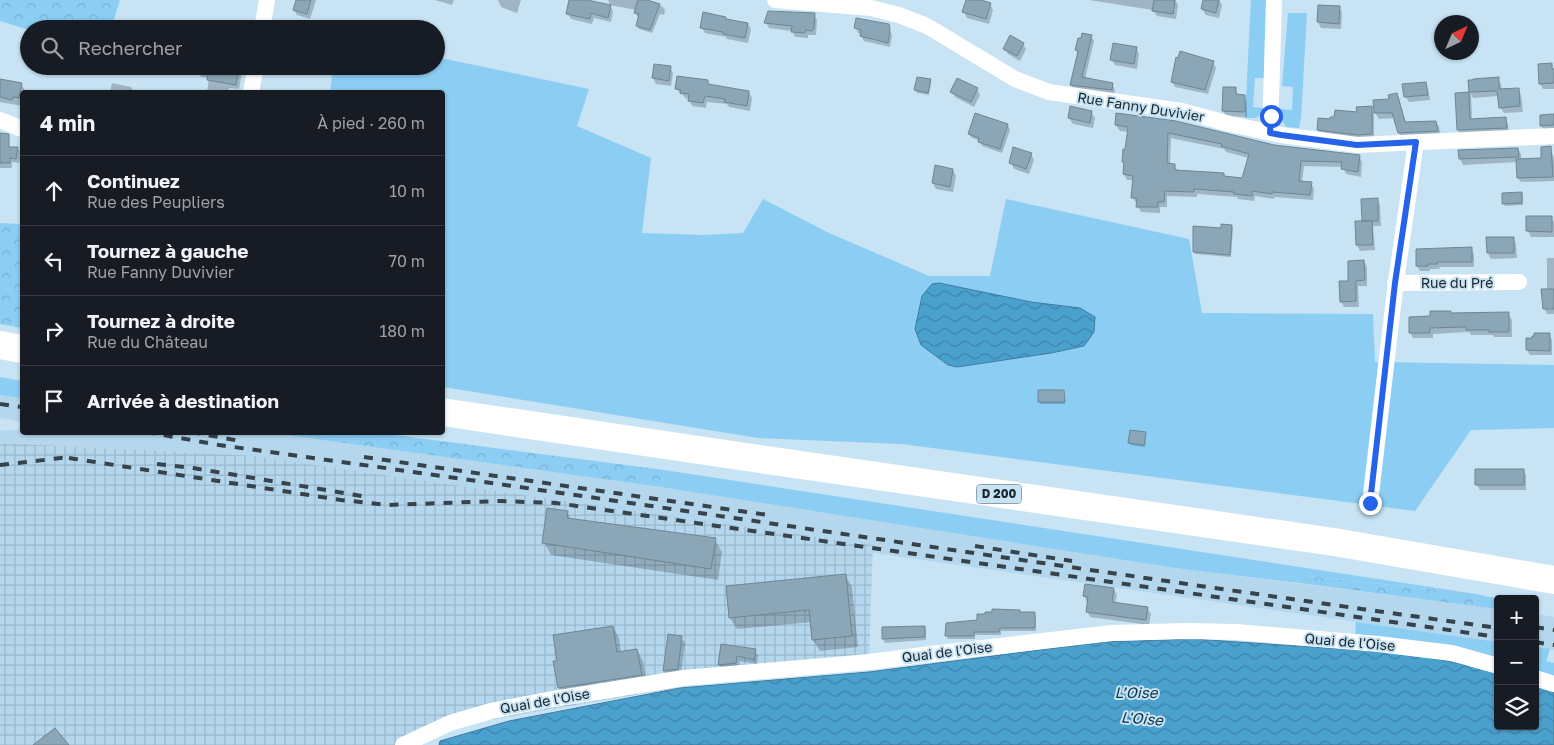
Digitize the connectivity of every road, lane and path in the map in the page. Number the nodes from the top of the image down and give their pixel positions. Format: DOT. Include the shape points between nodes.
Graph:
graph roads {
  1 [pos="267,0"];
  2 [pos="775,0"];
  3 [pos="1274,0"];
  4 [pos="264,20"];
  5 [pos="254,75"];
  6 [pos="251,90"];
  7 [pos="0,120"];
  8 [pos="20,128"];
  9 [pos="1270,133"];
  10 [pos="1554,136"];
  11 [pos="1416,142"];
  12 [pos="1520,282"];
  13 [pos="1395,283"];
  14 [pos="0,345"];
  15 [pos="20,348"];
  16 [pos="0,364"];
  17 [pos="20,367"];
  18 [pos="445,412"];
  19 [pos="445,430"];
  20 [pos="1370,503"];
  21 [pos="1554,580"];
  22 [pos="1554,598"];
  23 [pos="1494,665"];
  24 [pos="1539,679"];
  25 [pos="1554,684"];
  26 [pos="403,745"];
  1 -- 4 [label="street"];
  2 -- 9 [label="street, Rue Fanny Duvivier" via="871,8 899,15 926,26 1015,79 1049,92 1182,111"];
  3 -- 9 [label="street"];
  5 -- 6 [label="street"];
  7 -- 8 [label="street"];
  9 -- 11 [label="street, Rue Fanny Duvivier" via="1357,145"];
  10 -- 11 [label="street, Rue Fanny Duvivier"];
  11 -- 13 [label="street"];
  12 -- 13 [label="street, Rue du Pré"];
  13 -- 20 [label="street"];
  14 -- 15 [label="highway"];
  16 -- 17 [label="highway"];
  18 -- 21 [label="highway, D 200" via="1334,542"];
  19 -- 22 [label="highway, D 200" via="840,490 1232,544"];
  23 -- 26 [label="street, Quai de l'Oise" via="1452,653 1236,632 1112,634 860,663 684,678 491,711 450,724"];
  24 -- 25 [label="street"];
}
